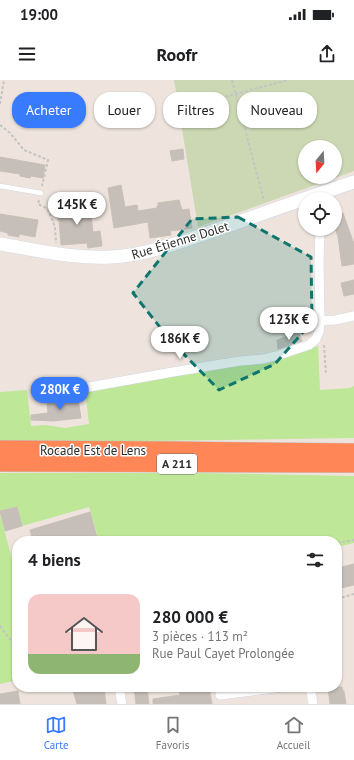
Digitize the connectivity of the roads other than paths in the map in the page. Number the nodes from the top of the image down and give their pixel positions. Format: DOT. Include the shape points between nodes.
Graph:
graph roads {
  1 [pos="354,182"];
  2 [pos="0,186"];
  3 [pos="330,192"];
  4 [pos="41,193"];
  5 [pos="298,203"];
  6 [pos="320,236"];
  7 [pos="0,244"];
  8 [pos="354,316"];
  9 [pos="320,321"];
  10 [pos="38,395"];
  11 [pos="0,449"];
  12 [pos="354,452"];
  13 [pos="0,463"];
  14 [pos="354,464"];
  15 [pos="120,692"];
  16 [pos="243,692"];
  17 [pos="311,692"];
  18 [pos="220,695"];
  19 [pos="122,704"];
  20 [pos="313,704"];
  1 -- 3 [label="street, Rue Étienne Dolet"];
  2 -- 4 [label="lane"];
  5 -- 7 [label="street, Rue Étienne Dolet" via="187,240 128,256 90,258"];
  6 -- 9 [label="street"];
  8 -- 9 [label="street"];
  9 -- 10 [label="street" via="316,339 309,345 263,359"];
  11 -- 12 [label="highway, Rocade Est de Lens / A 211"];
  13 -- 14 [label="highway, Rocade Est de Lens / A 211"];
  15 -- 19 [label="street"];
  16 -- 18 [label="street"];
  17 -- 20 [label="street"];
}
